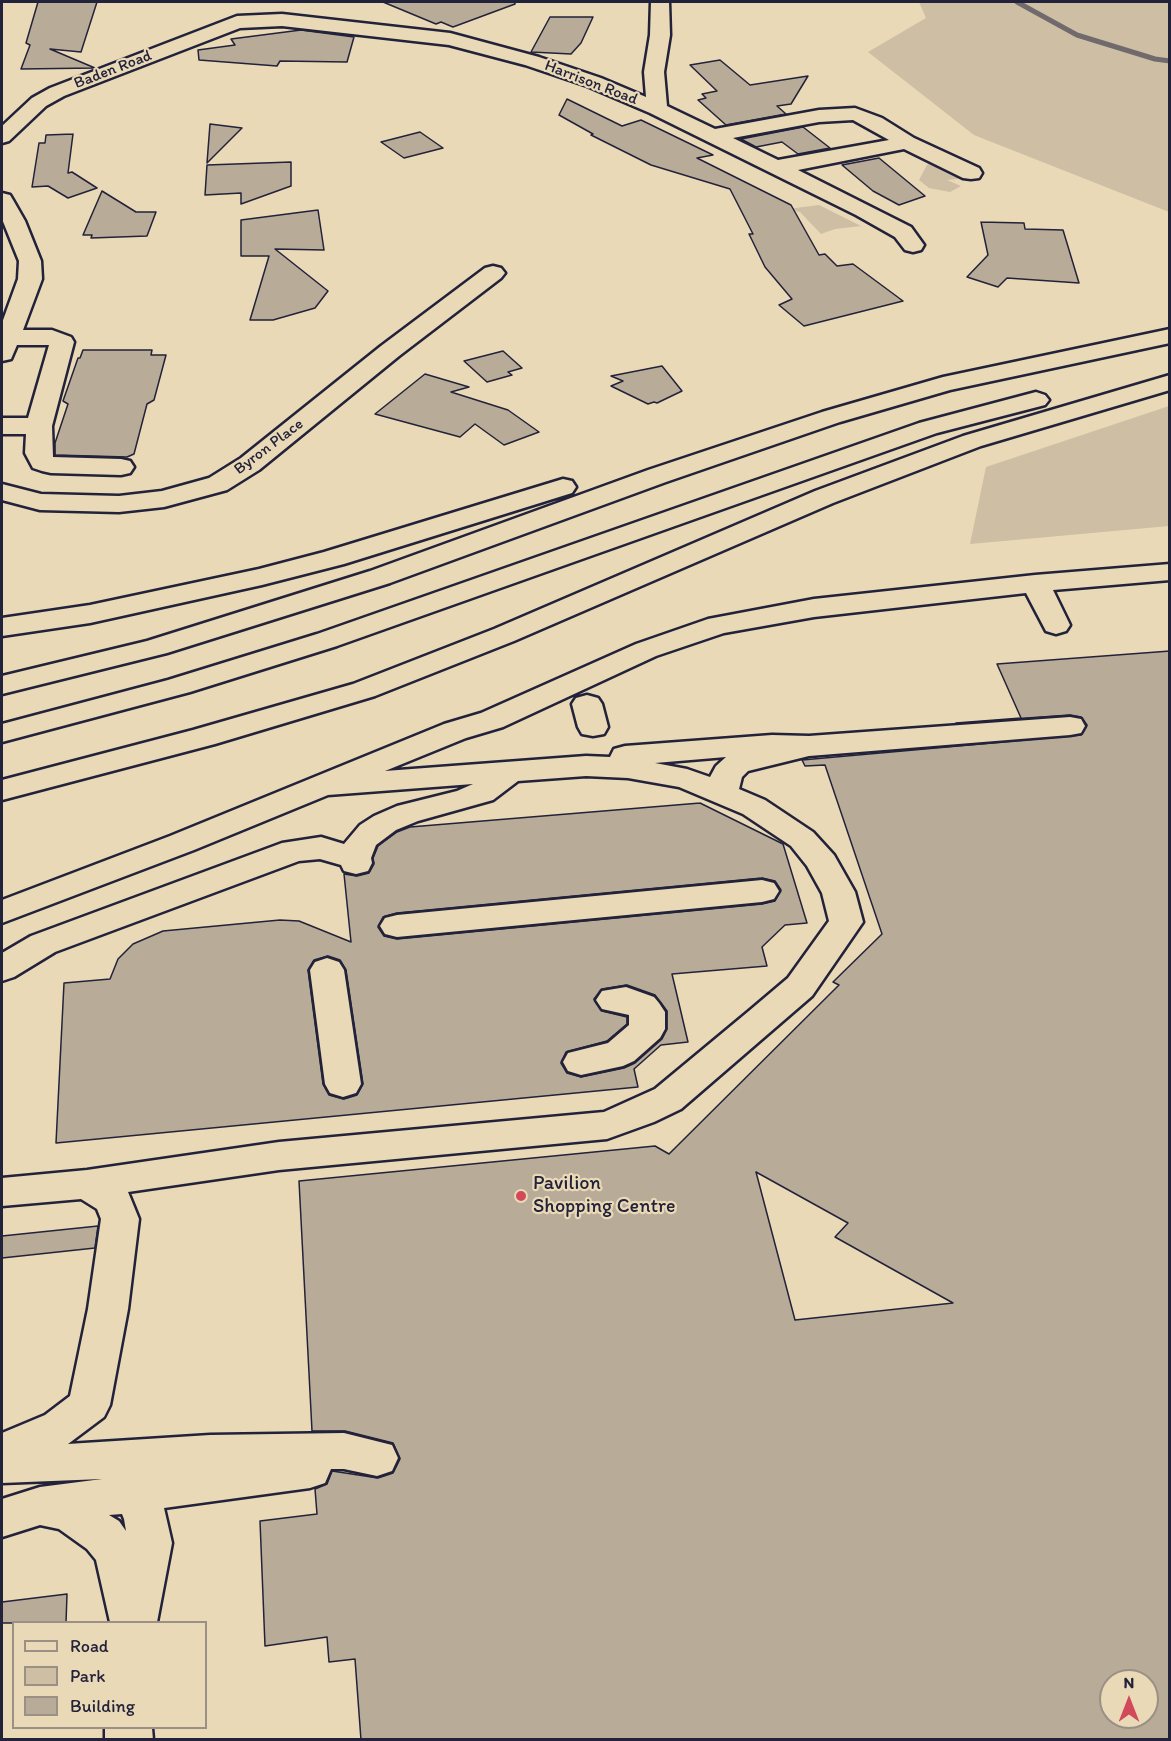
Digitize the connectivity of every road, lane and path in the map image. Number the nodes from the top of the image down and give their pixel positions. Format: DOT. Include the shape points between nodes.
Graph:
graph roads {
  1 [pos="660,2"];
  2 [pos="238,12"];
  3 [pos="654,72"];
  4 [pos="594,82"];
  5 [pos="657,109"];
  6 [pos="2,136"];
  7 [pos="712,136"];
  8 [pos="907,142"];
  9 [pos="774,166"];
  10 [pos="971,173"];
  11 [pos="2,200"];
  12 [pos="914,245"];
  13 [pos="2,246"];
  14 [pos="25,246"];
  15 [pos="493,273"];
  16 [pos="1170,336"];
  17 [pos="5,346"];
  18 [pos="1170,371"];
  19 [pos="1170,382"];
  20 [pos="943,384"];
  21 [pos="2,426"];
  22 [pos="39,426"];
  23 [pos="121,467"];
  24 [pos="2,492"];
  25 [pos="512,528"];
  26 [pos="1170,572"];
  27 [pos="1035,583"];
  28 [pos="1056,626"];
  29 [pos="2,627"];
  30 [pos="2,663"];
  31 [pos="2,686"];
  32 [pos="364,690"];
  33 [pos="1071,726"];
  34 [pos="455,731"];
  35 [pos="2,733"];
  36 [pos="809,746"];
  37 [pos="586,765"];
  38 [pos="510,772"];
  39 [pos="462,776"];
  40 [pos="329,784"];
  41 [pos="2,790"];
  42 [pos="722,792"];
  43 [pos="2,811"];
  44 [pos="762,891"];
  45 [pos="2,912"];
  46 [pos="397,926"];
  47 [pos="2,969"];
  48 [pos="327,970"];
  49 [pos="614,1000"];
  50 [pos="581,1062"];
  51 [pos="343,1084"];
  52 [pos="87,1184"];
  53 [pos="2,1192"];
  54 [pos="2,1451"];
  55 [pos="76,1462"];
  56 [pos="2,1465"];
  57 [pos="138,1495"];
  58 [pos="21,1512"];
  59 [pos="134,1621"];
  60 [pos="135,1621"];
  1 -- 3 [label="main road"];
  2 -- 4 [label="main road, Harrison Road" via="450,39"];
  2 -- 6 [label="main road, Baden Road" via="57,92 39,102"];
  3 -- 4 [label="main road" via="626,80"];
  3 -- 5 [label="main road"];
  4 -- 5 [label="main road, Harrison Road"];
  5 -- 7 [label="main road, Harrison Road"];
  7 -- 8 [label="main road" via="848,113 875,122"];
  7 -- 9 [label="main road, Harrison Road"];
  8 -- 9 [label="main road"];
  8 -- 10 [label="main road"];
  9 -- 12 [label="main road, Harrison Road" via="903,232"];
  11 -- 14 [label="main road"];
  13 -- 14 [label="main road"];
  14 -- 17 [label="main road" via="30,279"];
  15 -- 24 [label="main road, Byron Place" via="250,464 218,484 164,499 119,504 40,502"];
  16 -- 20 [label="main road"];
  17 -- 22 [label="main road" via="52,338 62,342"];
  18 -- 35 [label="main road" via="1025,402 928,429 327,640 179,686"];
  19 -- 32 [label="main road" via="972,441 824,497 515,630"];
  20 -- 25 [label="main road" via="831,417"];
  20 -- 29 [label="main road" via="847,400 783,416 334,558 172,598"];
  21 -- 22 [label="main road"];
  22 -- 23 [label="main road" via="38,453 42,462"];
  25 -- 30 [label="main road" via="389,559 256,602 140,633"];
  25 -- 31 [label="main road" via="380,577 249,619"];
  26 -- 27 [label="main road"];
  27 -- 28 [label="main road"];
  27 -- 34 [label="main road" via="785,611 718,625 646,650 492,720"];
  32 -- 41 [label="main road"];
  32 -- 43 [label="main road" via="299,724 191,759"];
  33 -- 36 [label="main road"];
  34 -- 39 [label="main road" via="453,751"];
  34 -- 40 [label="main road"];
  36 -- 37 [label="main road" via="772,744 666,752"];
  36 -- 42 [label="main road" via="737,764 727,773"];
  37 -- 38 [label="main road"];
  37 -- 42 [label="main road" via="665,774"];
  38 -- 39 [label="main road"];
  38 -- 47 [label="main road" via="474,796 385,823 362,841 355,861 321,848 285,854 43,944"];
  39 -- 40 [label="main road"];
  40 -- 45 [label="main road"];
  42 -- 52 [label="main road" via="777,820 814,852 838,892 846,922 800,987 668,1099 607,1125 279,1156"];
  44 -- 46 [label="main road"];
  48 -- 51 [label="main road"];
  49 -- 50 [label="main road" via="626,999 642,1006 647,1012 647,1029 621,1052"];
  52 -- 53 [label="main road"];
  52 -- 54 [label="main road" via="113,1200 120,1219 89,1405 60,1428"];
  55 -- 56 [label="main road"];
  55 -- 57 [label="main road"];
  55 -- 57 [label="main road" via="212,1467"];
  57 -- 58 [label="main road" via="99,1497"];
  57 -- 60 [label="main road" via="150,1543"];
  58 -- 59 [label="main road" via="70,1513 103,1534 115,1551"];
}
